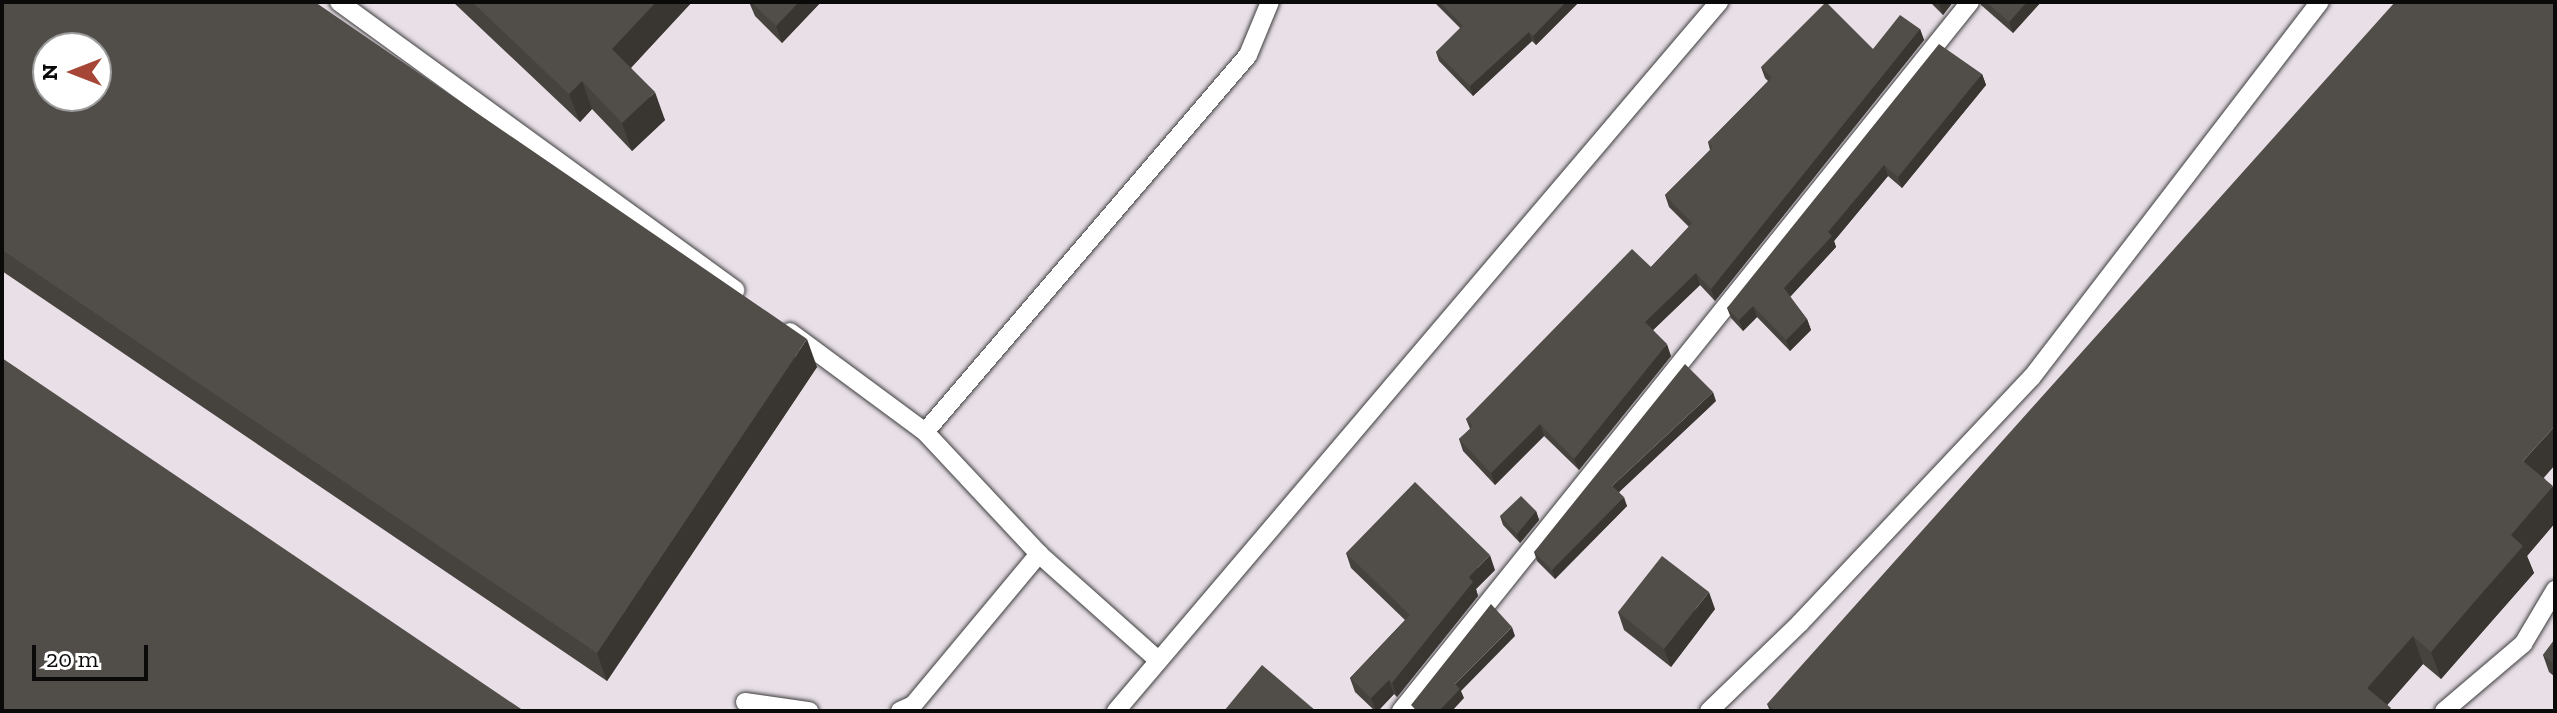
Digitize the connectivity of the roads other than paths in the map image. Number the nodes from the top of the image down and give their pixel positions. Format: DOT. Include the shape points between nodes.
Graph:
graph roads {
  1 [pos="339,2"];
  2 [pos="1270,2"];
  3 [pos="1719,2"];
  4 [pos="1970,2"];
  5 [pos="2320,2"];
  6 [pos="748,300"];
  7 [pos="773,319"];
  8 [pos="925,432"];
  9 [pos="1039,554"];
  10 [pos="2555,590"];
  11 [pos="1158,660"];
  12 [pos="745,702"];
  13 [pos="809,711"];
  14 [pos="900,711"];
  15 [pos="1116,711"];
  16 [pos="1401,711"];
  17 [pos="1709,711"];
  18 [pos="2444,711"];
  1 -- 6 [label="lane"];
  2 -- 8 [label="lane" via="1248,55"];
  3 -- 11 [label="lane"];
  4 -- 16 [label="lane"];
  5 -- 17 [label="lane" via="2032,377 1800,623"];
  7 -- 8 [label="lane"];
  8 -- 9 [label="lane"];
  9 -- 11 [label="lane"];
  9 -- 14 [label="lane" via="913,705"];
  10 -- 18 [label="lane" via="2523,644"];
  11 -- 15 [label="lane"];
  12 -- 13 [label="lane"];
}
